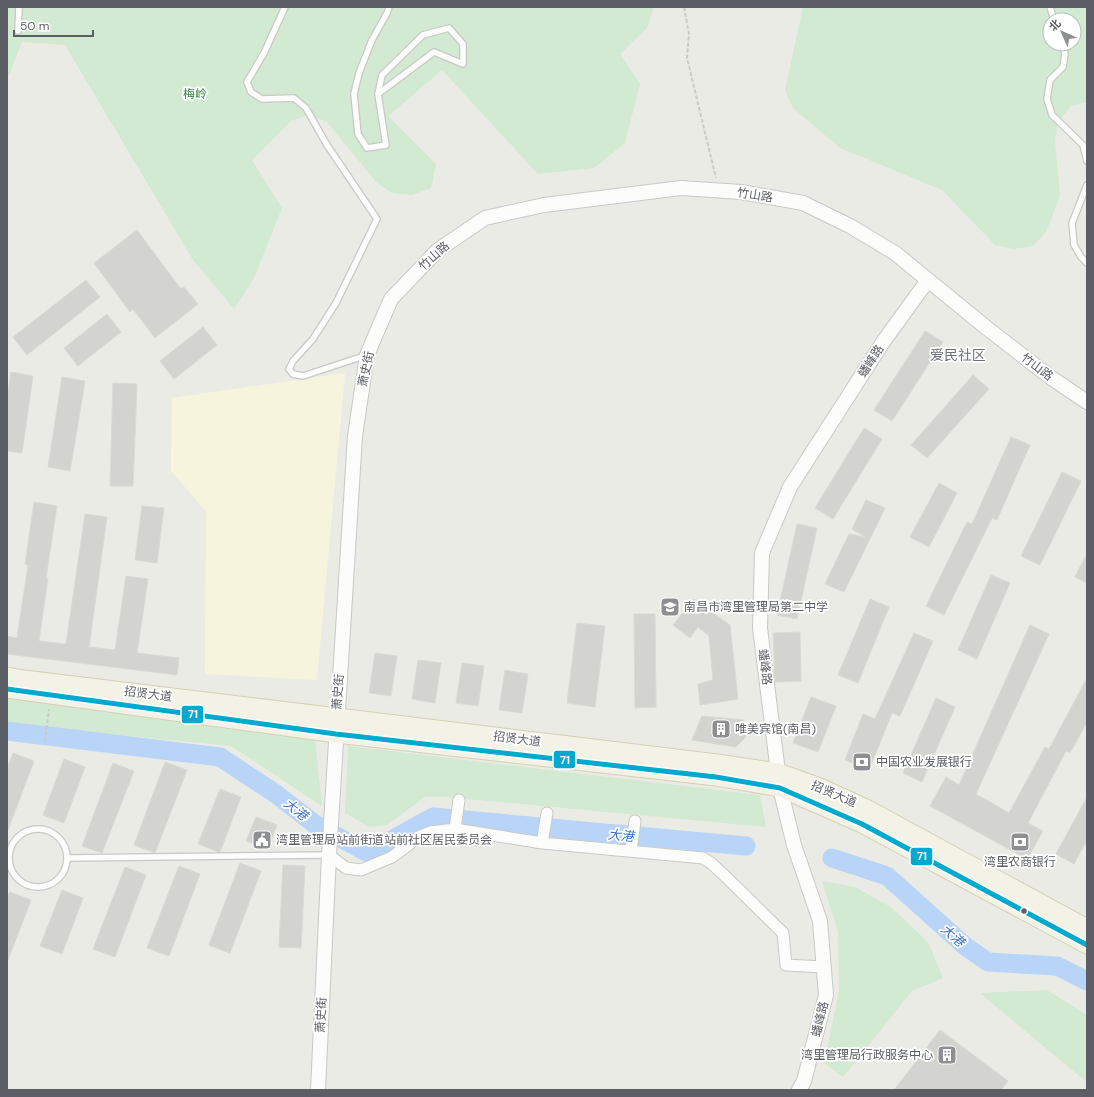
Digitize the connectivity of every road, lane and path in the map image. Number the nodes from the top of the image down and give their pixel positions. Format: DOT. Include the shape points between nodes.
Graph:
graph roads {
  1 [pos="19,7"];
  2 [pos="286,7"];
  3 [pos="389,7"];
  4 [pos="684,7"];
  5 [pos="18,31"];
  6 [pos="1064,52"];
  7 [pos="378,94"];
  8 [pos="1087,161"];
  9 [pos="1087,185"];
  10 [pos="719,191"];
  11 [pos="1087,263"];
  12 [pos="928,280"];
  13 [pos="391,299"];
  14 [pos="367,355"];
  15 [pos="1087,402"];
  16 [pos="7,676"];
  17 [pos="7,689"];
  18 [pos="51,695"];
  19 [pos="336,726"];
  20 [pos="45,741"];
  21 [pos="778,772"];
  22 [pos="780,788"];
  23 [pos="459,800"];
  24 [pos="547,813"];
  25 [pos="635,821"];
  26 [pos="455,829"];
  27 [pos="542,843"];
  28 [pos="8,851"];
  29 [pos="631,851"];
  30 [pos="329,855"];
  31 [pos="68,858"];
  32 [pos="1087,928"];
  33 [pos="1087,945"];
  34 [pos="824,967"];
  35 [pos="318,1090"];
  36 [pos="799,1090"];
  1 -- 5 [label="lane"];
  2 -- 14 [label="lane" via="247,82 251,92 262,100 294,98 306,108 326,145 377,219 336,304 289,369 293,374 303,376"];
  3 -- 7 [label="lane" via="372,40 354,94 358,134 367,148 386,145"];
  4 -- 10 [label="path" via="689,34 687,58"];
  6 -- 8 [label="lane" via="1063,67 1050,80 1047,99 1052,115 1083,145"];
  7 -- 7 [label="lane" via="382,75 423,35 449,28 464,44 463,64 434,52"];
  9 -- 11 [label="lane" via="1072,223 1074,245"];
  10 -- 12 [label="street, 竹山路" via="741,192 803,203 850,226 894,253"];
  10 -- 13 [label="street, 竹山路" via="681,188 544,205 486,218 438,250"];
  12 -- 15 [label="street, 竹山路" via="1050,377"];
  12 -- 21 [label="street, 蟠峰路" via="883,342 790,487 762,553 760,628"];
  13 -- 14 [label="street, 萧史街"];
  14 -- 19 [label="street, 萧史街" via="355,436"];
  16 -- 19 [label="main road, 招贤大道"];
  17 -- 18 [label="main road, 招贤大道"];
  18 -- 19 [label="main road, 招贤大道"];
  18 -- 20 [label="path"];
  19 -- 21 [label="main road, 招贤大道" via="709,762"];
  19 -- 22 [label="main road, 招贤大道" via="716,777"];
  19 -- 30 [label="street, 萧史街"];
  21 -- 22 [label="street, 蟠峰路"];
  21 -- 32 [label="main road, 招贤大道" via="820,787 868,809"];
  22 -- 33 [label="main road, 招贤大道" via="862,824"];
  22 -- 34 [label="street, 蟠峰路" via="794,845 820,921"];
  23 -- 26 [label="street"];
  24 -- 27 [label="street"];
  25 -- 29 [label="street"];
  26 -- 27 [label="street"];
  26 -- 30 [label="street" via="420,836 392,857 362,870 346,868"];
  27 -- 29 [label="street"];
  28 -- 31 [label="lane" via="21,834 31,829 42,828 61,838"];
  28 -- 31 [label="lane" via="12,873 29,887 40,888 60,879 66,869"];
  29 -- 34 [label="street" via="703,858 783,933 786,965"];
  30 -- 31 [label="lane"];
  30 -- 35 [label="street, 萧史街"];
  34 -- 36 [label="street, 蟠峰路" via="826,995 804,1081"];
}
